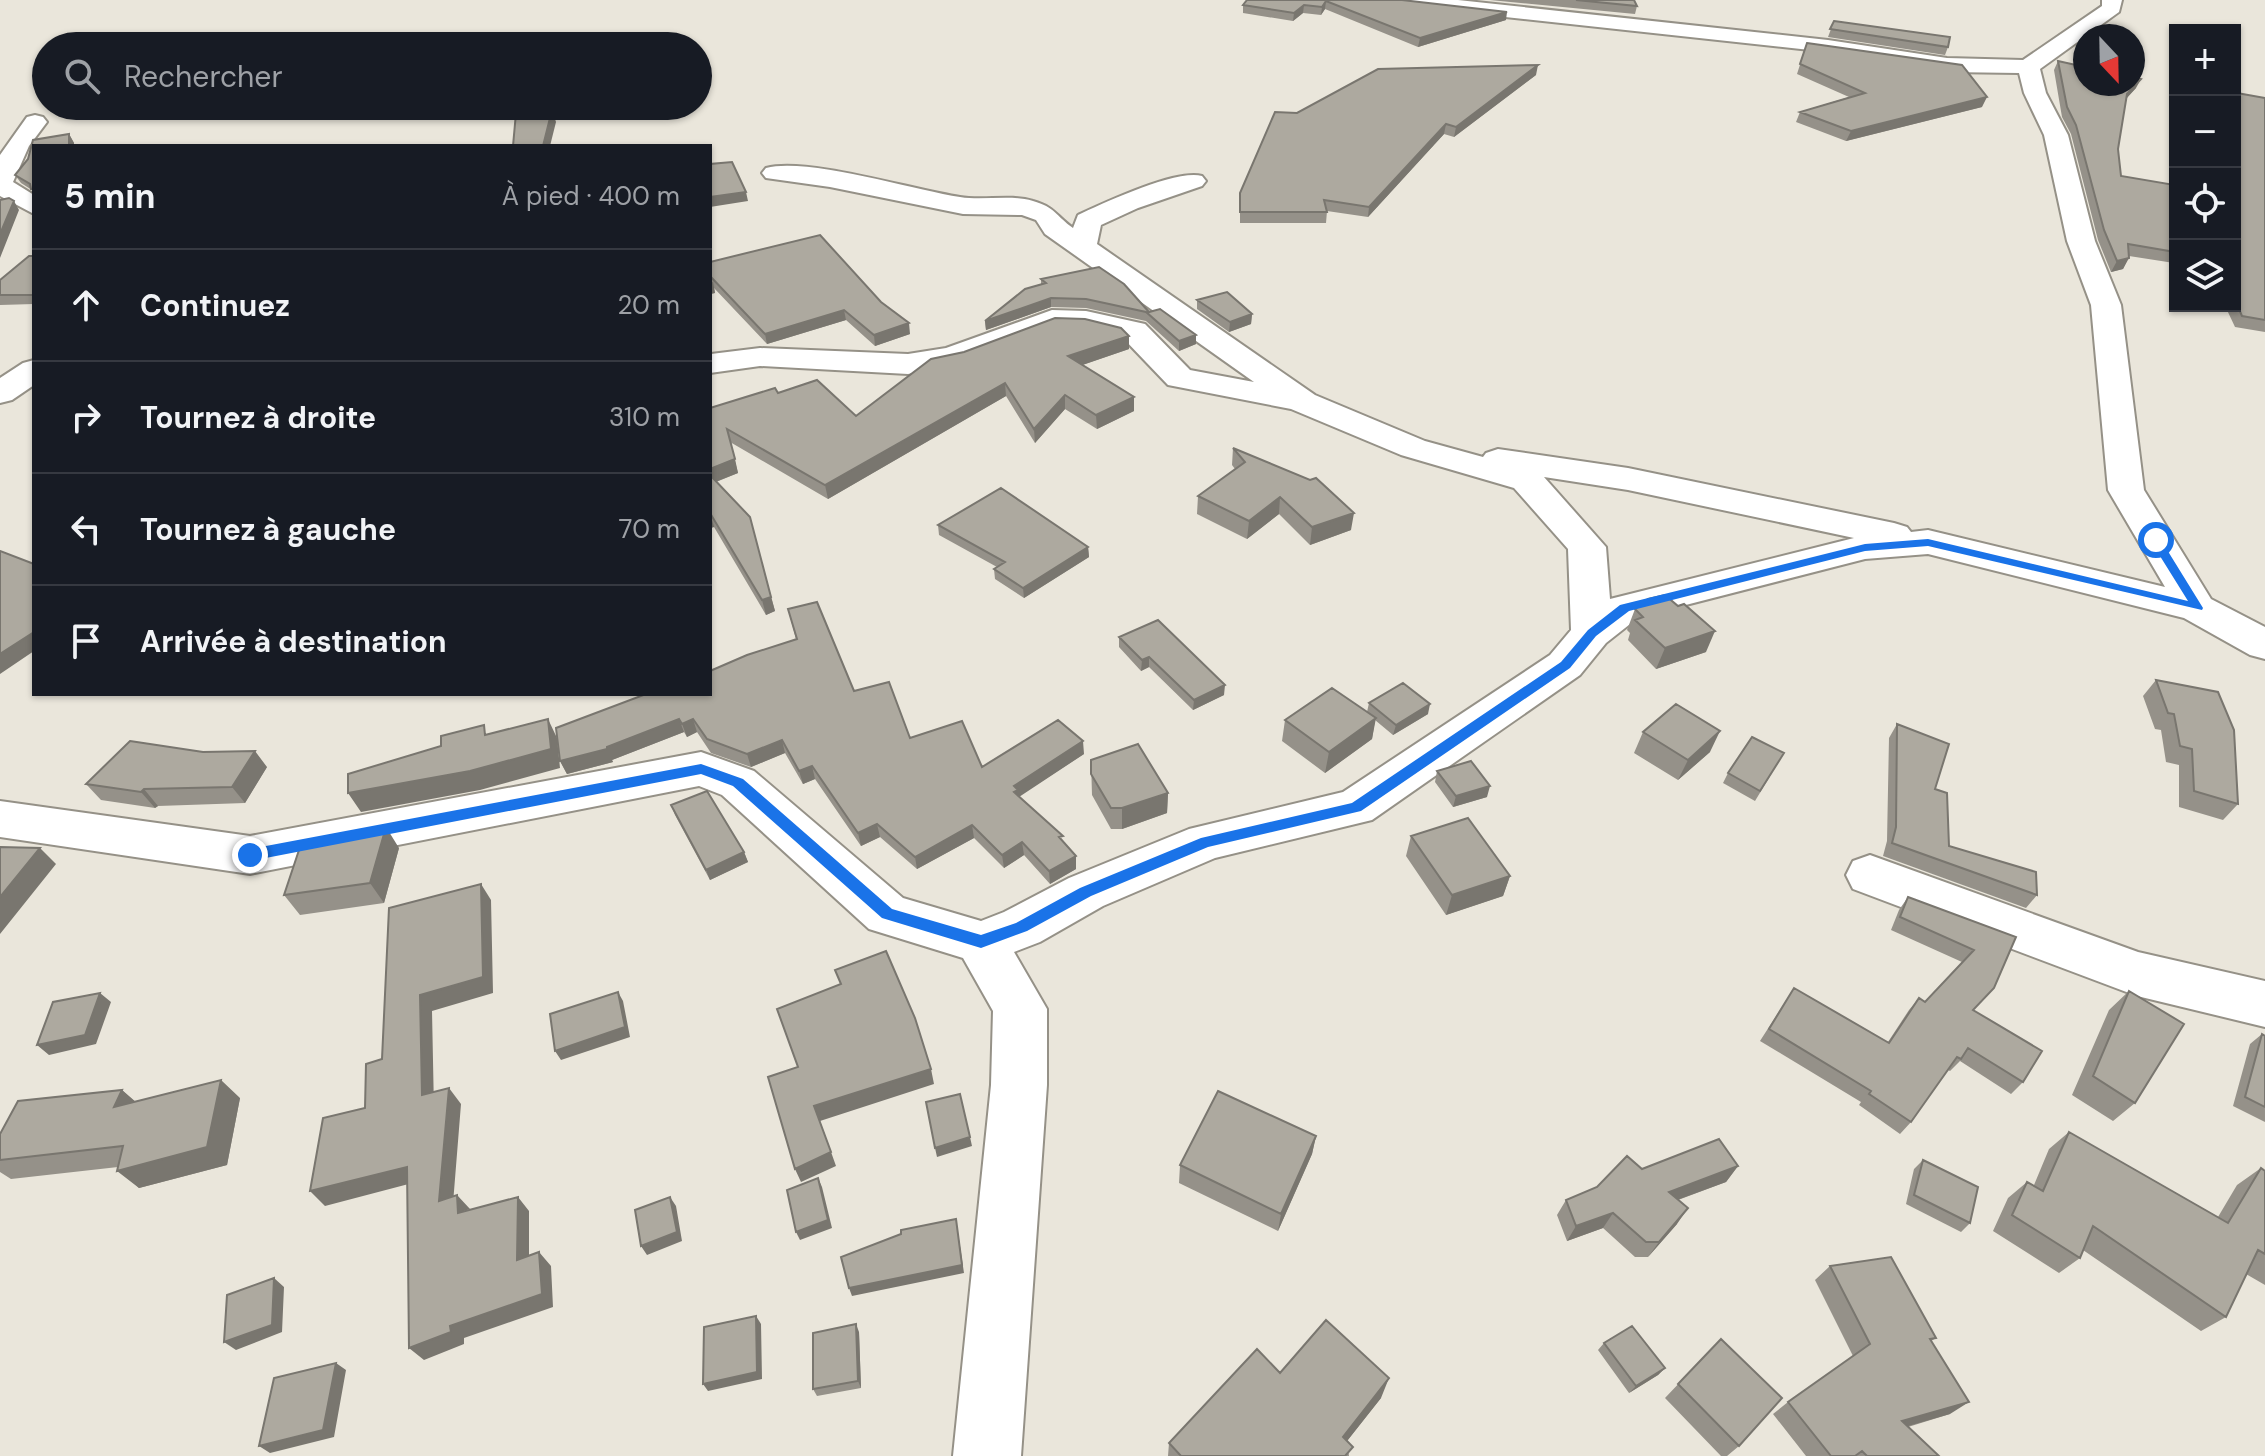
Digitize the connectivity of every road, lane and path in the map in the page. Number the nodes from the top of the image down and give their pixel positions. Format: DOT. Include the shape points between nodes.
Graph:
graph roads {
  1 [pos="1403,0"];
  2 [pos="2112,0"];
  3 [pos="2028,67"];
  4 [pos="35,122"];
  5 [pos="775,173"];
  6 [pos="1193,181"];
  7 [pos="0,183"];
  8 [pos="32,205"];
  9 [pos="1082,247"];
  10 [pos="712,364"];
  11 [pos="32,371"];
  12 [pos="0,393"];
  13 [pos="1303,402"];
  14 [pos="1413,448"];
  15 [pos="1928,542"];
  16 [pos="2197,608"];
  17 [pos="1592,633"];
  18 [pos="2265,645"];
  19 [pos="0,819"];
  20 [pos="1870,875"];
  21 [pos="981,942"];
  22 [pos="2265,1004"];
  23 [pos="987,1456"];
  1 -- 3 [label="street" via="1828,46 1947,65"];
  2 -- 3 [label="street" via="2112,8"];
  3 -- 16 [label="street" via="2056,135 2081,241 2106,305 2126,490"];
  4 -- 7 [label="street" via="17,145"];
  5 -- 9 [label="street" via="963,206 1025,207 1045,214"];
  6 -- 9 [label="street" via="1088,221"];
  7 -- 8 [label="street"];
  9 -- 13 [label="street"];
  10 -- 13 [label="street" via="760,357 908,364 953,356 1052,319 1086,320 1134,331 1179,378"];
  11 -- 12 [label="street"];
  13 -- 14 [label="street"];
  14 -- 15 [label="street" via="1628,479"];
  14 -- 17 [label="street" via="1527,480 1587,547"];
  15 -- 16 [label="street"];
  15 -- 17 [label="street" via="1865,547 1625,608"];
  16 -- 18 [label="street"];
  17 -- 21 [label="street" via="1565,665 1356,807 1206,842"];
  19 -- 21 [label="street" via="250,855 701,769 738,783 887,914"];
  20 -- 22 [label="street" via="2137,974"];
  21 -- 23 [label="street" via="1020,1009 1019,1085"];
}
